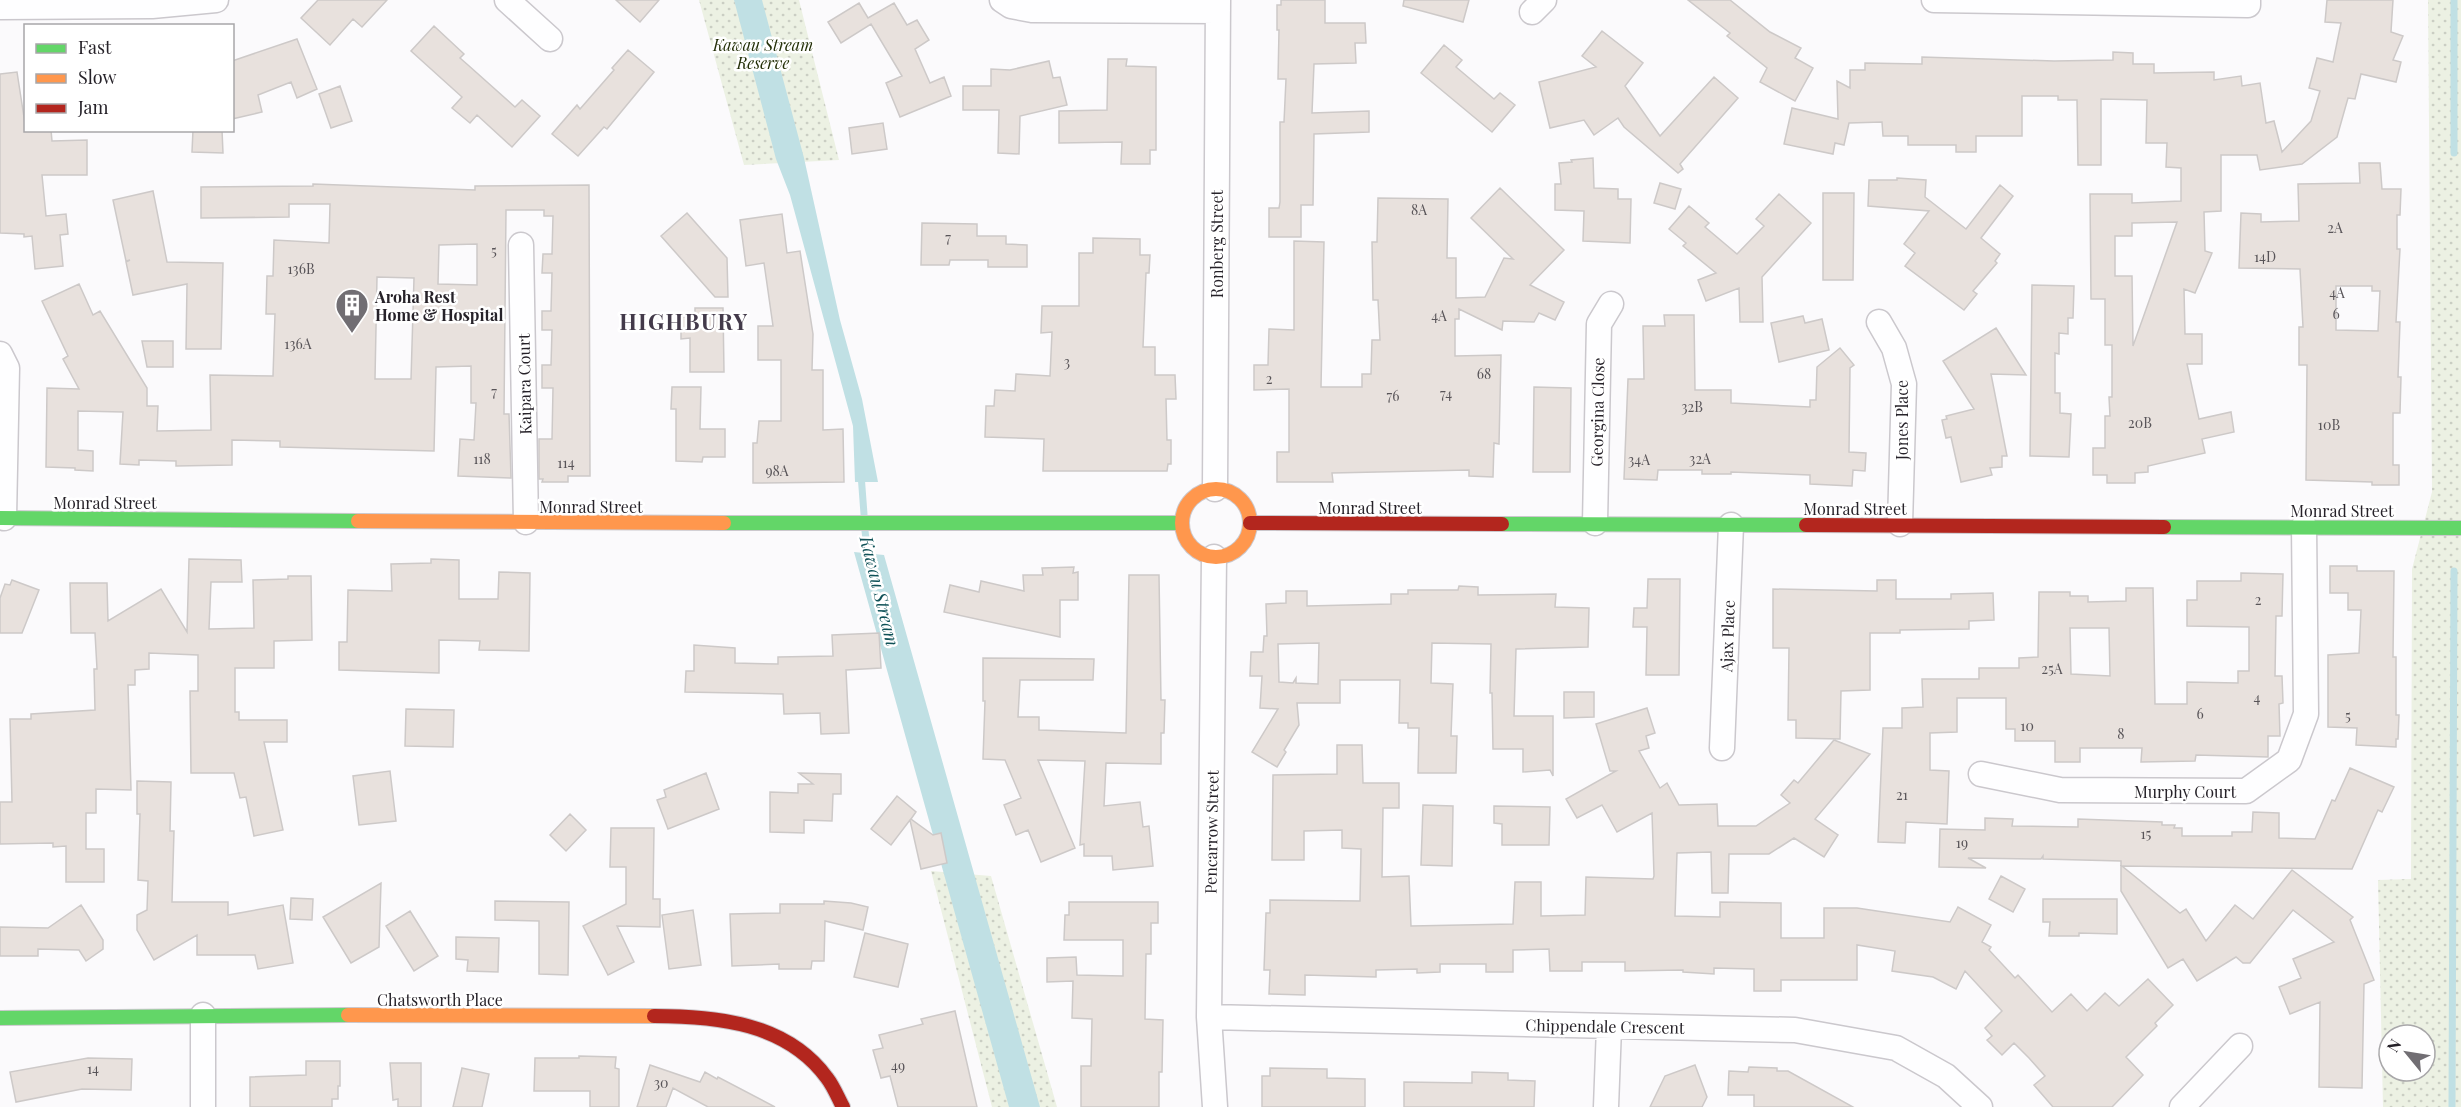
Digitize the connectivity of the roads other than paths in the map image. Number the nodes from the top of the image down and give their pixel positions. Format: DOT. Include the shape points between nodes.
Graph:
graph roads {
  1 [pos="216,0"];
  2 [pos="507,0"];
  3 [pos="1002,0"];
  4 [pos="1934,0"];
  5 [pos="2248,0"];
  6 [pos="2,4"];
  7 [pos="1218,6"];
  8 [pos="550,39"];
  9 [pos="521,245"];
  10 [pos="1611,304"];
  11 [pos="1879,322"];
  12 [pos="0,354"];
  13 [pos="1215,489"];
  14 [pos="2,518"];
  15 [pos="526,522"];
  16 [pos="1182,523"];
  17 [pos="1250,523"];
  18 [pos="1595,523"];
  19 [pos="1900,524"];
  20 [pos="1731,525"];
  21 [pos="2304,526"];
  22 [pos="2461,528"];
  23 [pos="1214,557"];
  24 [pos="1722,748"];
  25 [pos="1981,774"];
  26 [pos="203,1016"];
  27 [pos="1209,1017"];
  28 [pos="0,1018"];
  29 [pos="1609,1027"];
  30 [pos="2240,1046"];
  31 [pos="203,1107"];
  32 [pos="843,1107"];
  33 [pos="1215,1107"];
  34 [pos="1606,1107"];
  35 [pos="1980,1107"];
  36 [pos="2182,1107"];
  1 -- 6 [label="street" via="153,6"];
  2 -- 8 [label="street"];
  3 -- 7 [label="street" via="1032,10"];
  4 -- 5 [label="street" via="2248,5"];
  7 -- 13 [label="street, Ronberg Street"];
  9 -- 15 [label="street, Kaipara Court"];
  10 -- 18 [label="street, Georgina Close" via="1599,324"];
  11 -- 19 [label="street, Jones Place" via="1894,348 1904,384"];
  12 -- 14 [label="street" via="7,368"];
  13 -- 16 [label="street" via="1188,503"];
  13 -- 17 [label="street" via="1226,490 1243,503"];
  14 -- 15 [label="street, Monrad Street"];
  15 -- 16 [label="street, Monrad Street"];
  16 -- 23 [label="street" via="1188,543"];
  17 -- 18 [label="street, Monrad Street"];
  17 -- 23 [label="street" via="1243,543 1225,556"];
  18 -- 20 [label="street, Monrad Street"];
  19 -- 20 [label="street, Monrad Street"];
  19 -- 21 [label="street, Monrad Street"];
  20 -- 24 [label="street, Ajax Place"];
  21 -- 22 [label="street, Monrad Street"];
  21 -- 25 [label="street, Murphy Court" via="2306,714 2289,760 2246,791 2060,790"];
  23 -- 27 [label="street, Pencarrow Street"];
  26 -- 28 [label="street, Chatsworth Place"];
  26 -- 31 [label="street"];
  26 -- 32 [label="street, Chatsworth Place" via="664,1016 730,1020 767,1030 799,1048 827,1078"];
  27 -- 29 [label="street, Chippendale Crescent"];
  27 -- 33 [label="street, Pencarrow Street"];
  29 -- 34 [label="street"];
  29 -- 35 [label="street, Chippendale Crescent" via="1795,1030 1896,1048 1946,1077"];
  30 -- 36 [label="street"];
}
